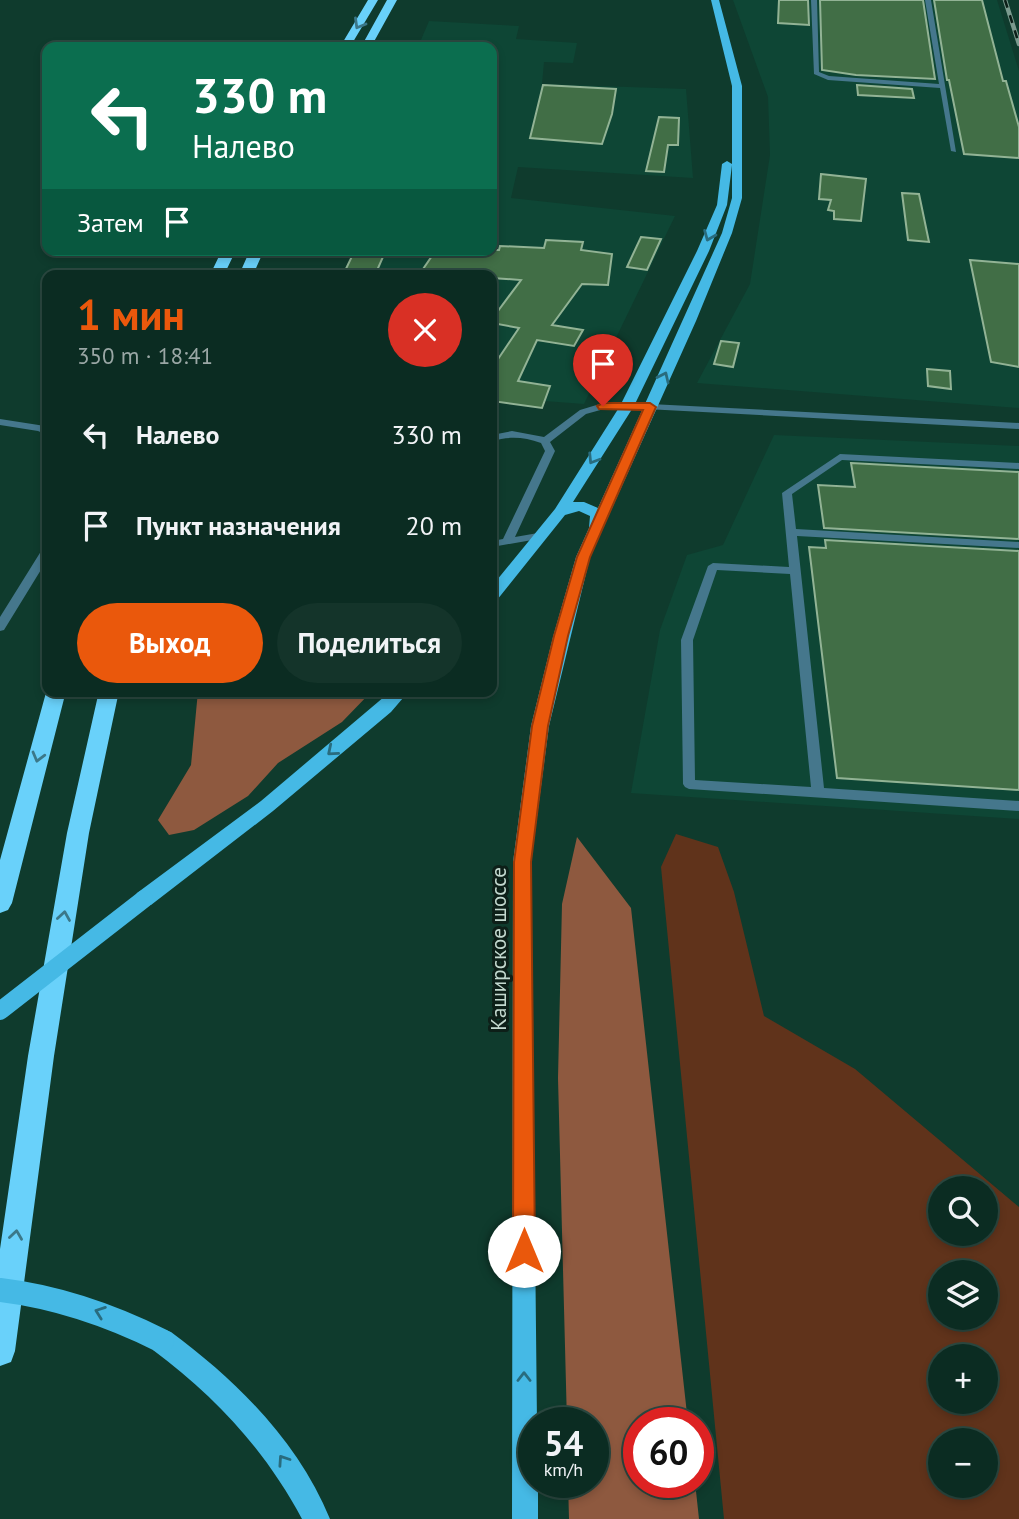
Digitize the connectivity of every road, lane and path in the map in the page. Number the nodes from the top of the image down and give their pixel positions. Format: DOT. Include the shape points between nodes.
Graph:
graph roads {
  1 [pos="373,0"];
  2 [pos="392,0"];
  3 [pos="704,0"];
  4 [pos="715,0"];
  5 [pos="814,0"];
  6 [pos="928,0"];
  7 [pos="710,18"];
  8 [pos="713,31"];
  9 [pos="348,42"];
  10 [pos="369,42"];
  11 [pos="942,86"];
  12 [pos="954,151"];
  13 [pos="627,405"];
  14 [pos="650,407"];
  15 [pos="0,422"];
  16 [pos="1019,426"];
  17 [pos="42,429"];
  18 [pos="497,436"];
  19 [pos="545,441"];
  20 [pos="1019,466"];
  21 [pos="560,512"];
  22 [pos="596,527"];
  23 [pos="791,532"];
  24 [pos="538,536"];
  25 [pos="507,542"];
  26 [pos="497,543"];
  27 [pos="1019,545"];
  28 [pos="42,559"];
  29 [pos="795,570"];
  30 [pos="497,589"];
  31 [pos="0,627"];
  32 [pos="54,697"];
  33 [pos="108,697"];
  34 [pos="395,697"];
  35 [pos="818,792"];
  36 [pos="1019,806"];
  37 [pos="0,903"];
  38 [pos="0,1011"];
  39 [pos="0,1290"];
  40 [pos="0,1351"];
  41 [pos="317,1519"];
  42 [pos="524,1519"];
  1 -- 9 [label="highway, one-way"];
  2 -- 10 [label="highway"];
  3 -- 7 [label="main road"];
  14 -- 4 [label="main road, Каширское шоссе, one-way" via="727,233 737,198 737,86"];
  5 -- 11 [label="lane" via="816,73 828,78"];
  6 -- 11 [label="lane"];
  8 -- 13 [label="main road, one-way" via="730,119 722,205"];
  11 -- 12 [label="lane"];
  13 -- 14 [label="lane"];
  13 -- 19 [label="lane" via="583,412"];
  13 -- 21 [label="main road, one-way"];
  14 -- 16 [label="street"];
  14 -- 22 [label="main road, Каширское шоссе"];
  15 -- 17 [label="street"];
  18 -- 19 [label="lane" via="514,434"];
  19 -- 25 [label="lane" via="550,451"];
  20 -- 23 [label="lane" via="840,457 787,493"];
  21 -- 22 [label="main road" via="586,507 597,515"];
  21 -- 24 [label="main road"];
  42 -- 22 [label="main road, Каширское шоссе, one-way" via="522,862 540,726 583,557"];
  23 -- 27 [label="lane"];
  23 -- 29 [label="lane"];
  24 -- 25 [label="lane"];
  24 -- 30 [label="main road"];
  25 -- 26 [label="lane"];
  28 -- 31 [label="street"];
  29 -- 35 [label="lane"];
  29 -- 35 [label="lane" via="713,566 687,640 689,784"];
  32 -- 37 [label="highway, one-way"];
  40 -- 33 [label="highway, one-way" via="43,1042 78,833"];
  34 -- 38 [label="main road, one-way, bridge" via="267,806"];
  35 -- 36 [label="lane"];
  41 -- 39 [label="main road, one-way, bridge" via="268,1437 200,1367 121,1320 79,1304"];
}
